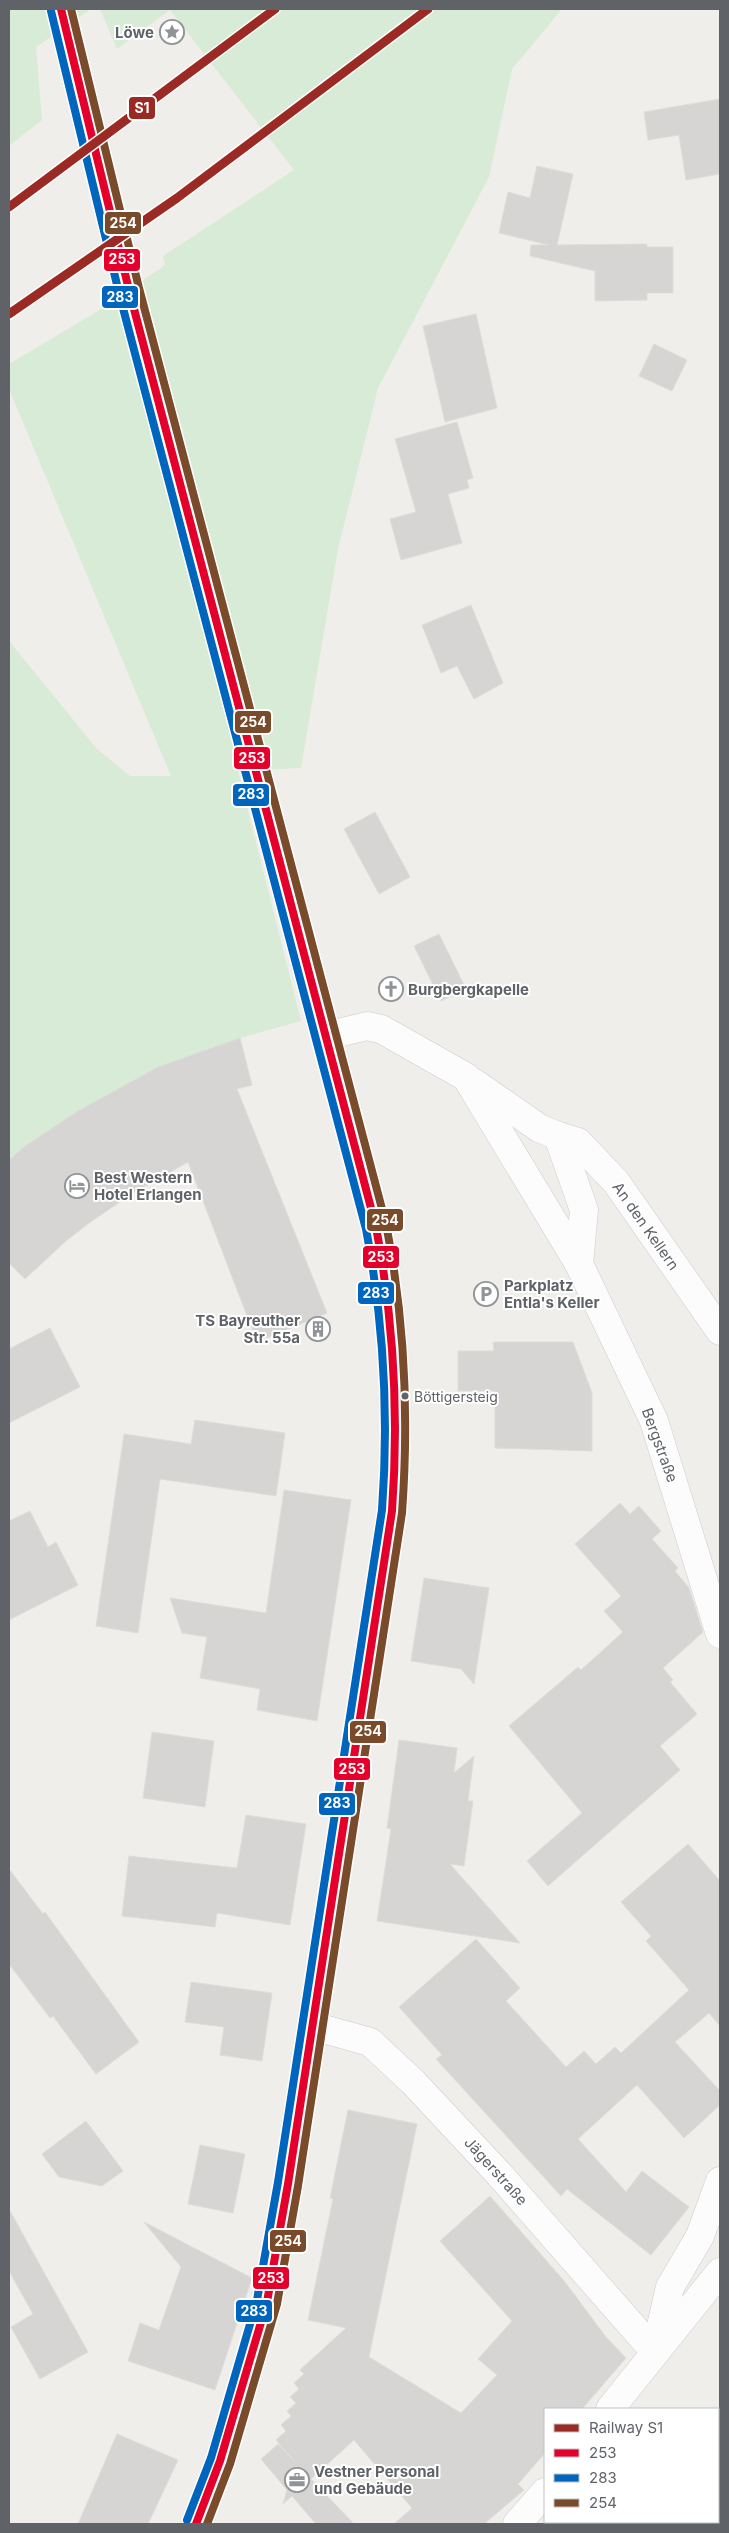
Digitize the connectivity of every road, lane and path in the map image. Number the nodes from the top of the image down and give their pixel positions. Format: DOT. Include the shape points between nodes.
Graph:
graph roads {
  1 [pos="63,18"];
  2 [pos="326,1036"];
  3 [pos="466,1077"];
  4 [pos="558,1136"];
  5 [pos="579,1264"];
  6 [pos="720,1331"];
  7 [pos="720,1634"];
  8 [pos="313,2026"];
  9 [pos="720,2181"];
  10 [pos="720,2272"];
  11 [pos="655,2352"];
  12 [pos="611,2408"];
  13 [pos="220,2461"];
  14 [pos="544,2493"];
  15 [pos="196,2524"];
  16 [pos="217,2524"];
  17 [pos="517,2524"];
  1 -- 2 [label="street" via="128,290"];
  2 -- 3 [label="street" via="367,1026 381,1029"];
  2 -- 8 [label="street" via="384,1264 392,1327 396,1469 391,1520"];
  3 -- 4 [label="street" via="539,1128"];
  3 -- 5 [label="street"];
  4 -- 5 [label="street" via="584,1210"];
  4 -- 6 [label="street, An den Kellern" via="578,1142 616,1182"];
  5 -- 7 [label="street, Bergstraße" via="654,1421"];
  8 -- 11 [label="street, Jägerstraße" via="370,2042 413,2082 499,2174"];
  8 -- 13 [label="street" via="267,2302"];
  9 -- 11 [label="street" via="700,2236 670,2288"];
  10 -- 11 [label="street"];
  11 -- 12 [label="street"];
  13 -- 15 [label="street"];
  13 -- 16 [label="street"];
  14 -- 17 [label="street"];
}
